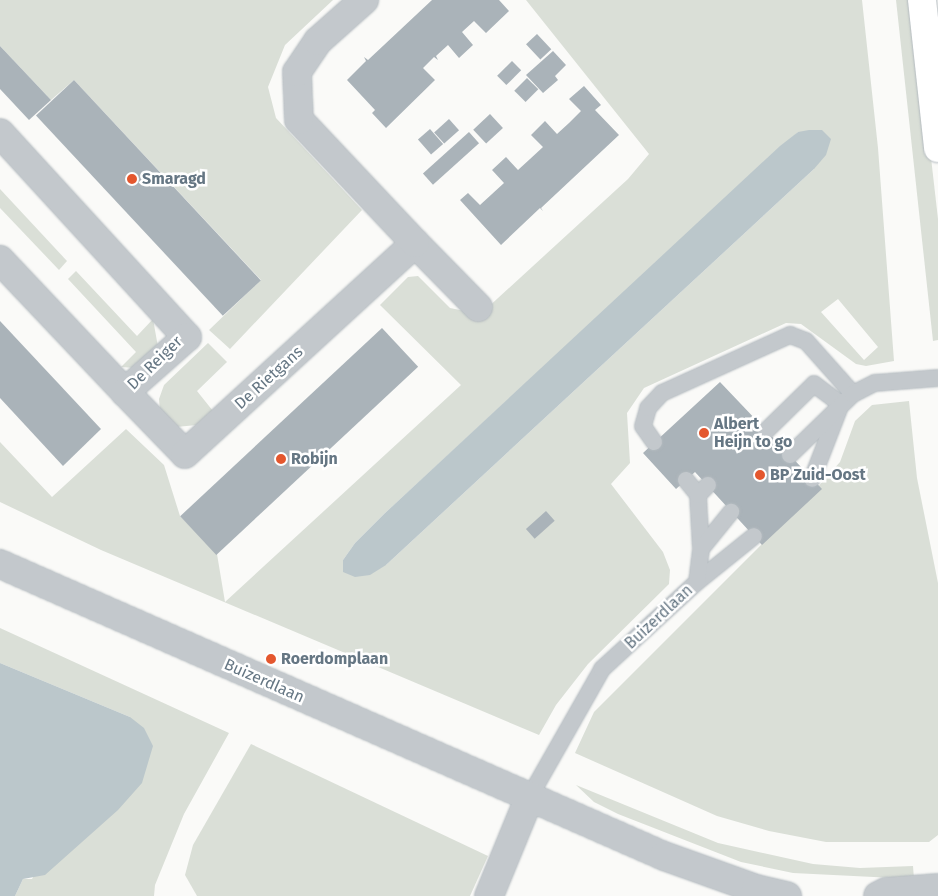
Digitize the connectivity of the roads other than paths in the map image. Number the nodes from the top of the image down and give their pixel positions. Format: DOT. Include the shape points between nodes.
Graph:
graph roads {
  1 [pos="364,0"];
  2 [pos="922,0"];
  3 [pos="0,133"];
  4 [pos="938,148"];
  5 [pos="415,243"];
  6 [pos="0,260"];
  7 [pos="478,307"];
  8 [pos="938,378"];
  9 [pos="125,392"];
  10 [pos="847,399"];
  11 [pos="766,431"];
  12 [pos="654,442"];
  13 [pos="790,455"];
  14 [pos="812,479"];
  15 [pos="686,480"];
  16 [pos="731,512"];
  17 [pos="754,536"];
  18 [pos="701,549"];
  19 [pos="0,564"];
  20 [pos="697,582"];
  21 [pos="530,796"];
  22 [pos="938,888"];
  23 [pos="489,896"];
  24 [pos="787,896"];
  25 [pos="878,896"];
  1 -- 5 [label="street" via="318,41 297,72 299,120"];
  2 -- 4 [label="main road"];
  3 -- 9 [label="street, De Reiger" via="187,337"];
  5 -- 7 [label="street"];
  5 -- 9 [label="street, De Rietgans" via="186,454"];
  6 -- 9 [label="street, De Reiger"];
  8 -- 10 [label="lane" via="875,383"];
  10 -- 11 [label="lane" via="814,384"];
  10 -- 12 [label="lane" via="806,341 790,336 662,393 648,408 643,426"];
  10 -- 13 [label="lane"];
  10 -- 14 [label="lane"];
  15 -- 18 [label="lane, Buizerdlaan" via="703,490"];
  16 -- 18 [label="lane"];
  17 -- 20 [label="lane"];
  18 -- 20 [label="lane, Buizerdlaan"];
  19 -- 21 [label="street, Buizerdlaan"];
  20 -- 21 [label="lane, Buizerdlaan" via="602,669"];
  21 -- 23 [label="street"];
  21 -- 24 [label="street, Buizerdlaan" via="664,856 756,889"];
  22 -- 25 [label="street" via="886,892"];
}
